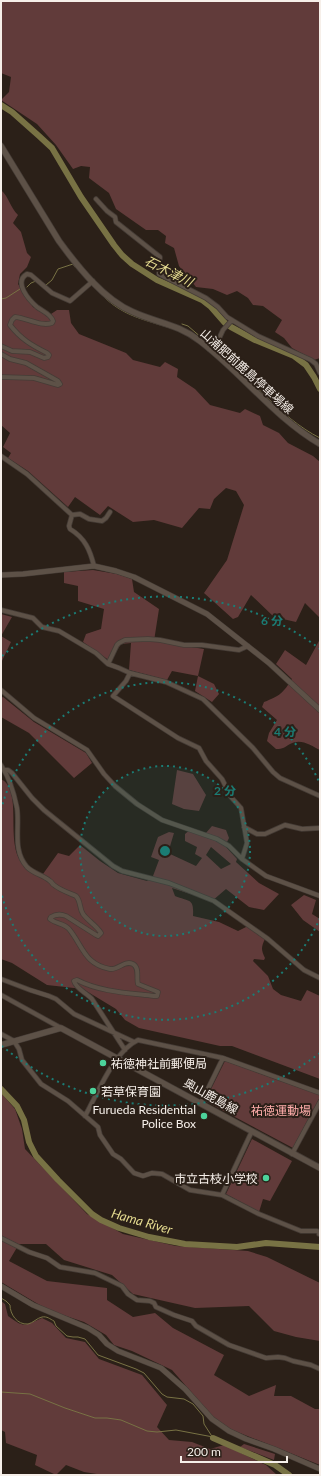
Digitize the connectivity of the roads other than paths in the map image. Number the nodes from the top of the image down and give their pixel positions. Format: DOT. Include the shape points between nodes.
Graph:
graph roads {
  1 [pos="1,146"];
  2 [pos="96,199"];
  3 [pos="92,283"];
  4 [pos="232,320"];
  5 [pos="1,346"];
  6 [pos="211,347"];
  7 [pos="1,354"];
  8 [pos="320,374"];
  9 [pos="1,377"];
  10 [pos="320,444"];
  11 [pos="1,456"];
  12 [pos="110,512"];
  13 [pos="72,515"];
  14 [pos="94,566"];
  15 [pos="1,575"];
  16 [pos="1,610"];
  17 [pos="248,646"];
  18 [pos="108,664"];
  19 [pos="130,673"];
  20 [pos="1,690"];
  21 [pos="320,710"];
  22 [pos="1,765"];
  23 [pos="4,770"];
  24 [pos="3,775"];
  25 [pos="320,796"];
  26 [pos="244,827"];
  27 [pos="320,828"];
  28 [pos="242,859"];
  29 [pos="320,896"];
  30 [pos="320,978"];
  31 [pos="1,979"];
  32 [pos="1,995"];
  33 [pos="62,1028"];
  34 [pos="113,1033"];
  35 [pos="1,1034"];
  36 [pos="14,1041"];
  37 [pos="134,1042"];
  38 [pos="1,1045"];
  39 [pos="125,1050"];
  40 [pos="117,1058"];
  41 [pos="223,1058"];
  42 [pos="320,1092"];
  43 [pos="320,1102"];
  44 [pos="200,1103"];
  45 [pos="85,1116"];
  46 [pos="252,1132"];
  47 [pos="292,1154"];
  48 [pos="320,1168"];
  49 [pos="222,1195"];
  50 [pos="320,1227"];
  51 [pos="319,1233"];
  52 [pos="1,1238"];
  53 [pos="1,1286"];
  54 [pos="320,1369"];
  55 [pos="320,1469"];
  1 -- 3 [label="main road, 山浦肥前鹿島停車場線" via="59,241"];
  2 -- 4 [label="street" via="115,217 116,222 160,257 159,274 206,298"];
  3 -- 5 [label="street" via="70,301 52,293 27,274 21,279 25,293 53,321 48,325 15,317 10,325 18,335 47,353 48,357 12,351"];
  3 -- 6 [label="main road, 山浦肥前鹿島停車場線" via="119,305 134,313 183,329"];
  4 -- 6 [label="street" via="223,330 217,343"];
  4 -- 8 [label="street" via="258,336 312,360"];
  6 -- 10 [label="main road, 山浦肥前鹿島停車場線" via="288,422"];
  7 -- 9 [label="street" via="26,363 60,384 34,378"];
  11 -- 13 [label="street" via="27,474"];
  12 -- 13 [label="street" via="102,521 89,519 80,514"];
  13 -- 14 [label="street" via="70,529 85,542"];
  14 -- 15 [label="street"];
  14 -- 17 [label="street" via="134,577 193,606"];
  16 -- 18 [label="street" via="33,618 42,626 60,631 96,653"];
  17 -- 18 [label="street" via="239,650 160,640 125,640 119,642"];
  17 -- 21 [label="street"];
  18 -- 19 [label="street"];
  19 -- 25 [label="street" via="166,682 203,699 280,778"];
  19 -- 26 [label="street" via="113,696 178,738 199,748 241,808"];
  20 -- 28 [label="street" via="34,718 87,750 108,780 137,804 162,820 217,839 230,846"];
  22 -- 23 [label="street"];
  23 -- 24 [label="street"];
  23 -- 30 [label="street" via="12,773 44,810 113,866 218,902 304,970"];
  24 -- 34 [label="street" via="12,789 17,809 18,851 26,866 76,896 83,914 100,933 98,936 66,916 53,915 50,919 69,929 88,959 110,969 128,963 133,964 138,970 138,984 158,992 157,996 120,992 75,980 75,985 89,995"];
  26 -- 27 [label="street" via="257,834 265,834 286,825 302,829"];
  26 -- 28 [label="street" via="248,843"];
  28 -- 29 [label="street" via="276,880"];
  31 -- 34 [label="street" via="56,999 74,1014"];
  32 -- 33 [label="street"];
  33 -- 36 [label="main road"];
  33 -- 40 [label="main road, 奥山鹿島線"];
  34 -- 37 [label="street"];
  34 -- 39 [label="street"];
  35 -- 36 [label="street"];
  36 -- 38 [label="main road"];
  36 -- 45 [label="street" via="22,1060 41,1084 68,1101"];
  37 -- 39 [label="street"];
  37 -- 41 [label="street" via="138,1040"];
  39 -- 40 [label="street"];
  40 -- 44 [label="main road, 奥山鹿島線"];
  40 -- 45 [label="street"];
  41 -- 42 [label="street"];
  41 -- 44 [label="street"];
  43 -- 47 [label="street"];
  44 -- 46 [label="main road, 奥山鹿島線"];
  45 -- 49 [label="street" via="98,1127 113,1154 139,1176 158,1172 190,1190"];
  46 -- 47 [label="main road, 奥山鹿島線"];
  46 -- 49 [label="street"];
  47 -- 48 [label="main road, 奥山鹿島線"];
  49 -- 51 [label="street" via="301,1232"];
  50 -- 51 [label="street"];
  52 -- 54 [label="street" via="47,1258 60,1267 95,1273 122,1286 137,1300 150,1301 156,1307 192,1321 196,1326 229,1345 266,1358 286,1358"];
  53 -- 55 [label="street" via="33,1305 88,1328 118,1351 161,1368 185,1389 212,1419 228,1430"];
}
